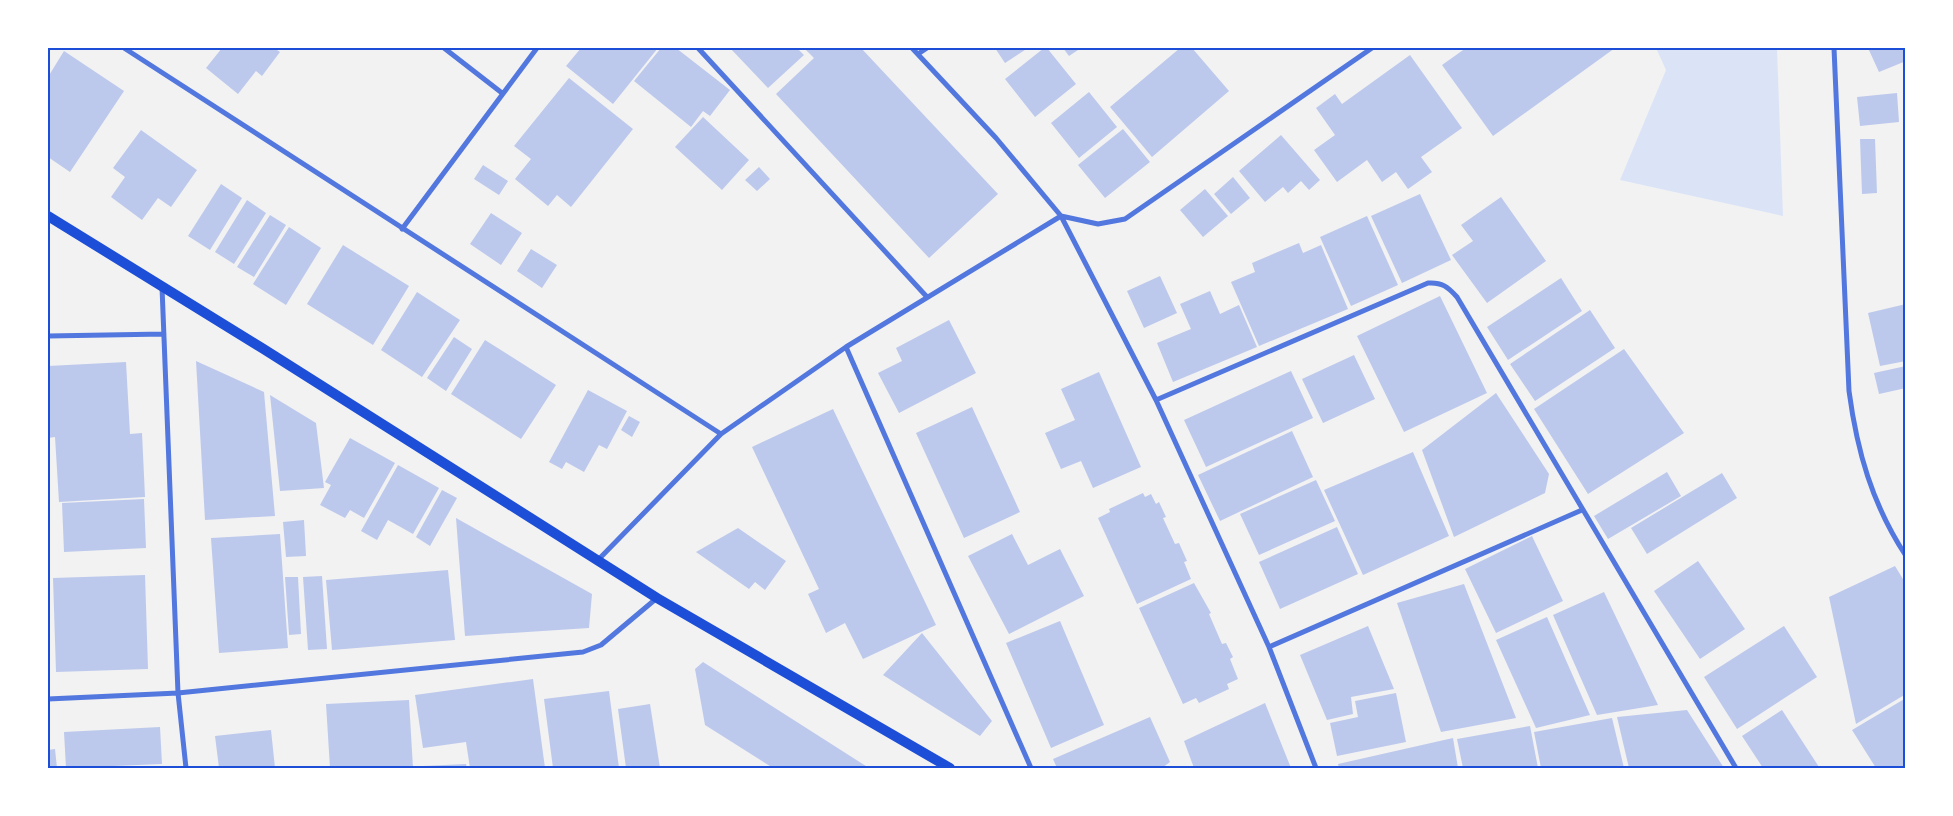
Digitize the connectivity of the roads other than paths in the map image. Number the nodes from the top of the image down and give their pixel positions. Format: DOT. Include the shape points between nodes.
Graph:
graph roads {
  1 [pos="124,48"];
  2 [pos="444,48"];
  3 [pos="537,48"];
  4 [pos="698,48"];
  5 [pos="912,48"];
  6 [pos="927,48"];
  7 [pos="1372,48"];
  8 [pos="1834,48"];
  9 [pos="918,54"];
  10 [pos="502,93"];
  11 [pos="48,216"];
  12 [pos="1061,216"];
  13 [pos="402,230"];
  14 [pos="162,286"];
  15 [pos="927,297"];
  16 [pos="164,334"];
  17 [pos="48,336"];
  18 [pos="846,347"];
  19 [pos="1156,400"];
  20 [pos="721,434"];
  21 [pos="1582,510"];
  22 [pos="1906,556"];
  23 [pos="598,560"];
  24 [pos="657,598"];
  25 [pos="1269,647"];
  26 [pos="178,693"];
  27 [pos="48,699"];
  28 [pos="186,768"];
  29 [pos="950,768"];
  30 [pos="1031,768"];
  31 [pos="1316,768"];
  32 [pos="1736,768"];
  1 -- 13 [label="street"];
  2 -- 10 [label="street"];
  3 -- 10 [label="street"];
  4 -- 15 [label="street"];
  5 -- 9 [label="street"];
  6 -- 9 [label="street"];
  7 -- 12 [label="street" via="1125,219 1098,224"];
  8 -- 22 [label="street" via="1849,391 1856,438 1878,507"];
  9 -- 12 [label="street" via="996,138"];
  10 -- 13 [label="street"];
  11 -- 14 [label="main road"];
  12 -- 15 [label="street"];
  12 -- 19 [label="street"];
  13 -- 20 [label="street"];
  14 -- 16 [label="street"];
  14 -- 23 [label="main road"];
  15 -- 18 [label="street"];
  16 -- 17 [label="street"];
  16 -- 26 [label="street"];
  18 -- 20 [label="street"];
  18 -- 30 [label="street"];
  19 -- 21 [label="street" via="1438,282 1457,297"];
  19 -- 25 [label="street"];
  20 -- 23 [label="street"];
  21 -- 25 [label="street"];
  21 -- 32 [label="street"];
  23 -- 24 [label="main road"];
  24 -- 26 [label="street" via="601,645 583,652"];
  24 -- 29 [label="main road"];
  25 -- 31 [label="street"];
  26 -- 27 [label="street"];
  26 -- 28 [label="street"];
}
